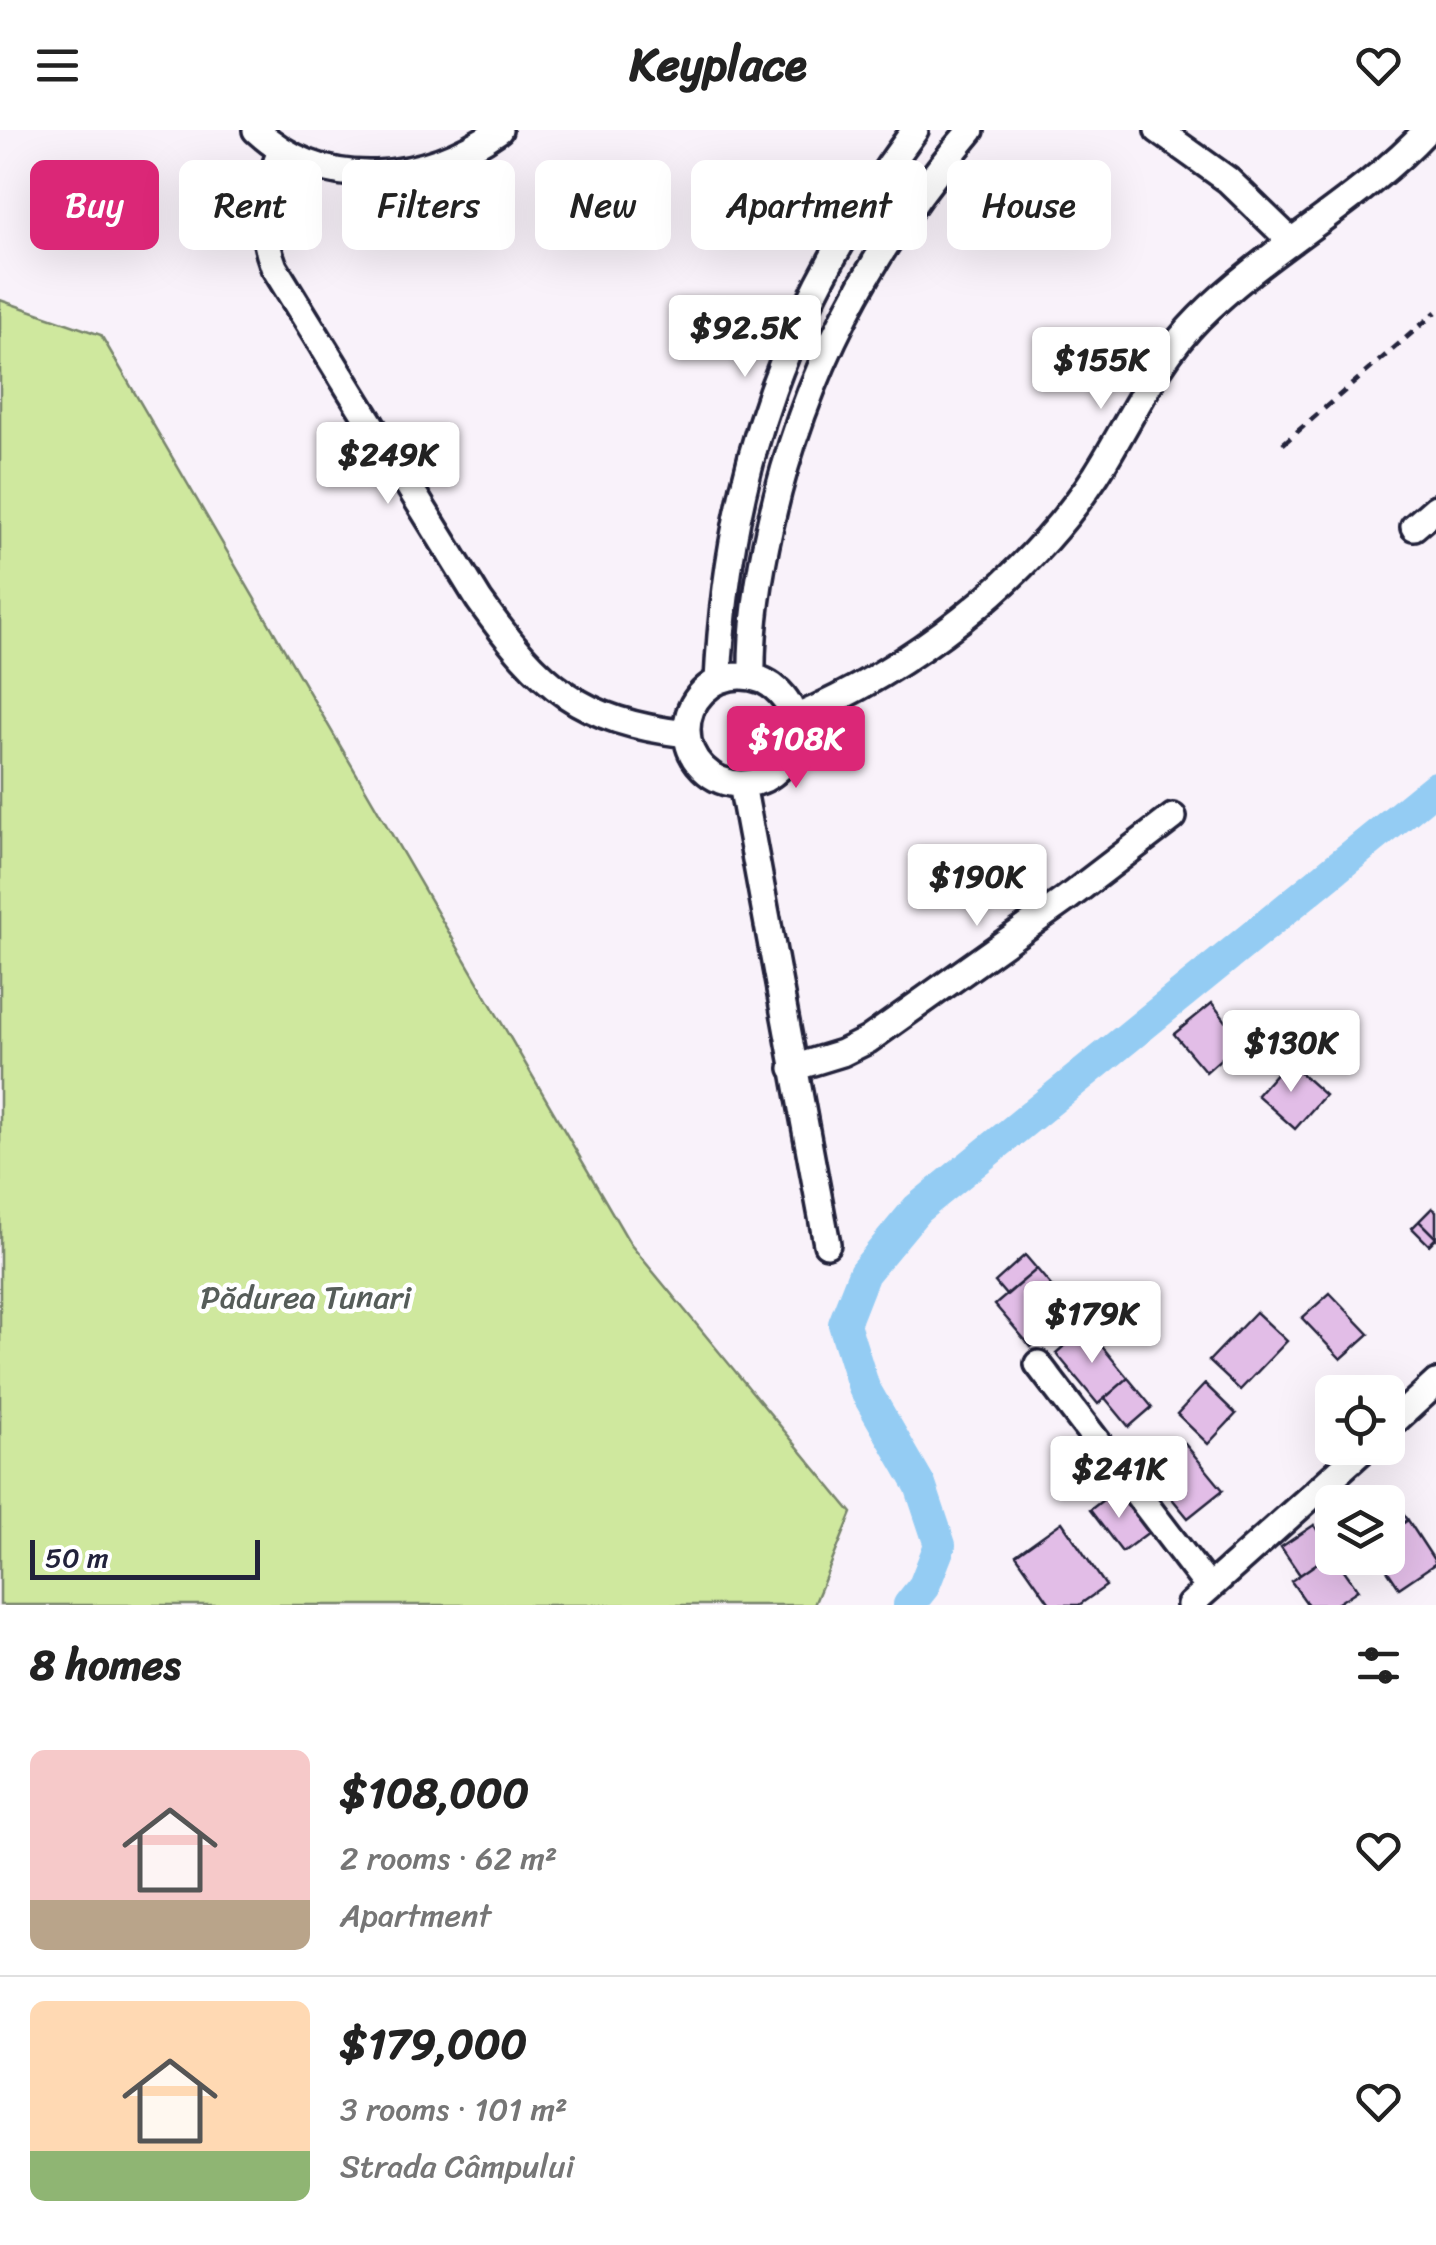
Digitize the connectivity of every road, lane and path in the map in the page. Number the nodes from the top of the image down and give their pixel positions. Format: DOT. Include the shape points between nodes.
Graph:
graph roads {
  1 [pos="256,130"];
  2 [pos="498,130"];
  3 [pos="915,130"];
  4 [pos="971,130"];
  5 [pos="1158,130"];
  6 [pos="1426,130"];
  7 [pos="281,151"];
  8 [pos="1290,240"];
  9 [pos="1436,312"];
  10 [pos="1282,444"];
  11 [pos="1436,508"];
  12 [pos="1414,527"];
  13 [pos="752,677"];
  14 [pos="718,681"];
  15 [pos="794,719"];
  16 [pos="687,734"];
  17 [pos="742,784"];
  18 [pos="1173,817"];
  19 [pos="793,1068"];
  20 [pos="827,1244"];
  21 [pos="1038,1364"];
  22 [pos="1433,1392"];
  23 [pos="1405,1414"];
  24 [pos="1345,1465"];
  25 [pos="1199,1596"];
  1 -- 7 [label="street"];
  2 -- 7 [label="street" via="466,153 418,170 326,169"];
  3 -- 14 [label="street" via="844,234 772,386 739,503"];
  4 -- 13 [label="street" via="877,254 804,402 768,534"];
  5 -- 8 [label="street" via="1228,180"];
  6 -- 8 [label="street"];
  7 -- 16 [label="street" via="262,222 274,267 479,600 511,645 570,698 622,724"];
  8 -- 15 [label="street" via="1168,352 1095,476 1034,553 923,645 853,692"];
  9 -- 10 [label="path"];
  11 -- 12 [label="street"];
  13 -- 14 [label="street"];
  13 -- 15 [label="street" via="782,695"];
  14 -- 16 [label="street" via="694,702"];
  15 -- 17 [label="street" via="786,760 760,781"];
  16 -- 17 [label="street" via="711,775"];
  17 -- 19 [label="street"];
  18 -- 19 [label="street" via="868,1040"];
  19 -- 20 [label="street"];
  21 -- 25 [label="street"];
  22 -- 23 [label="street"];
  24 -- 25 [label="street"];
}
